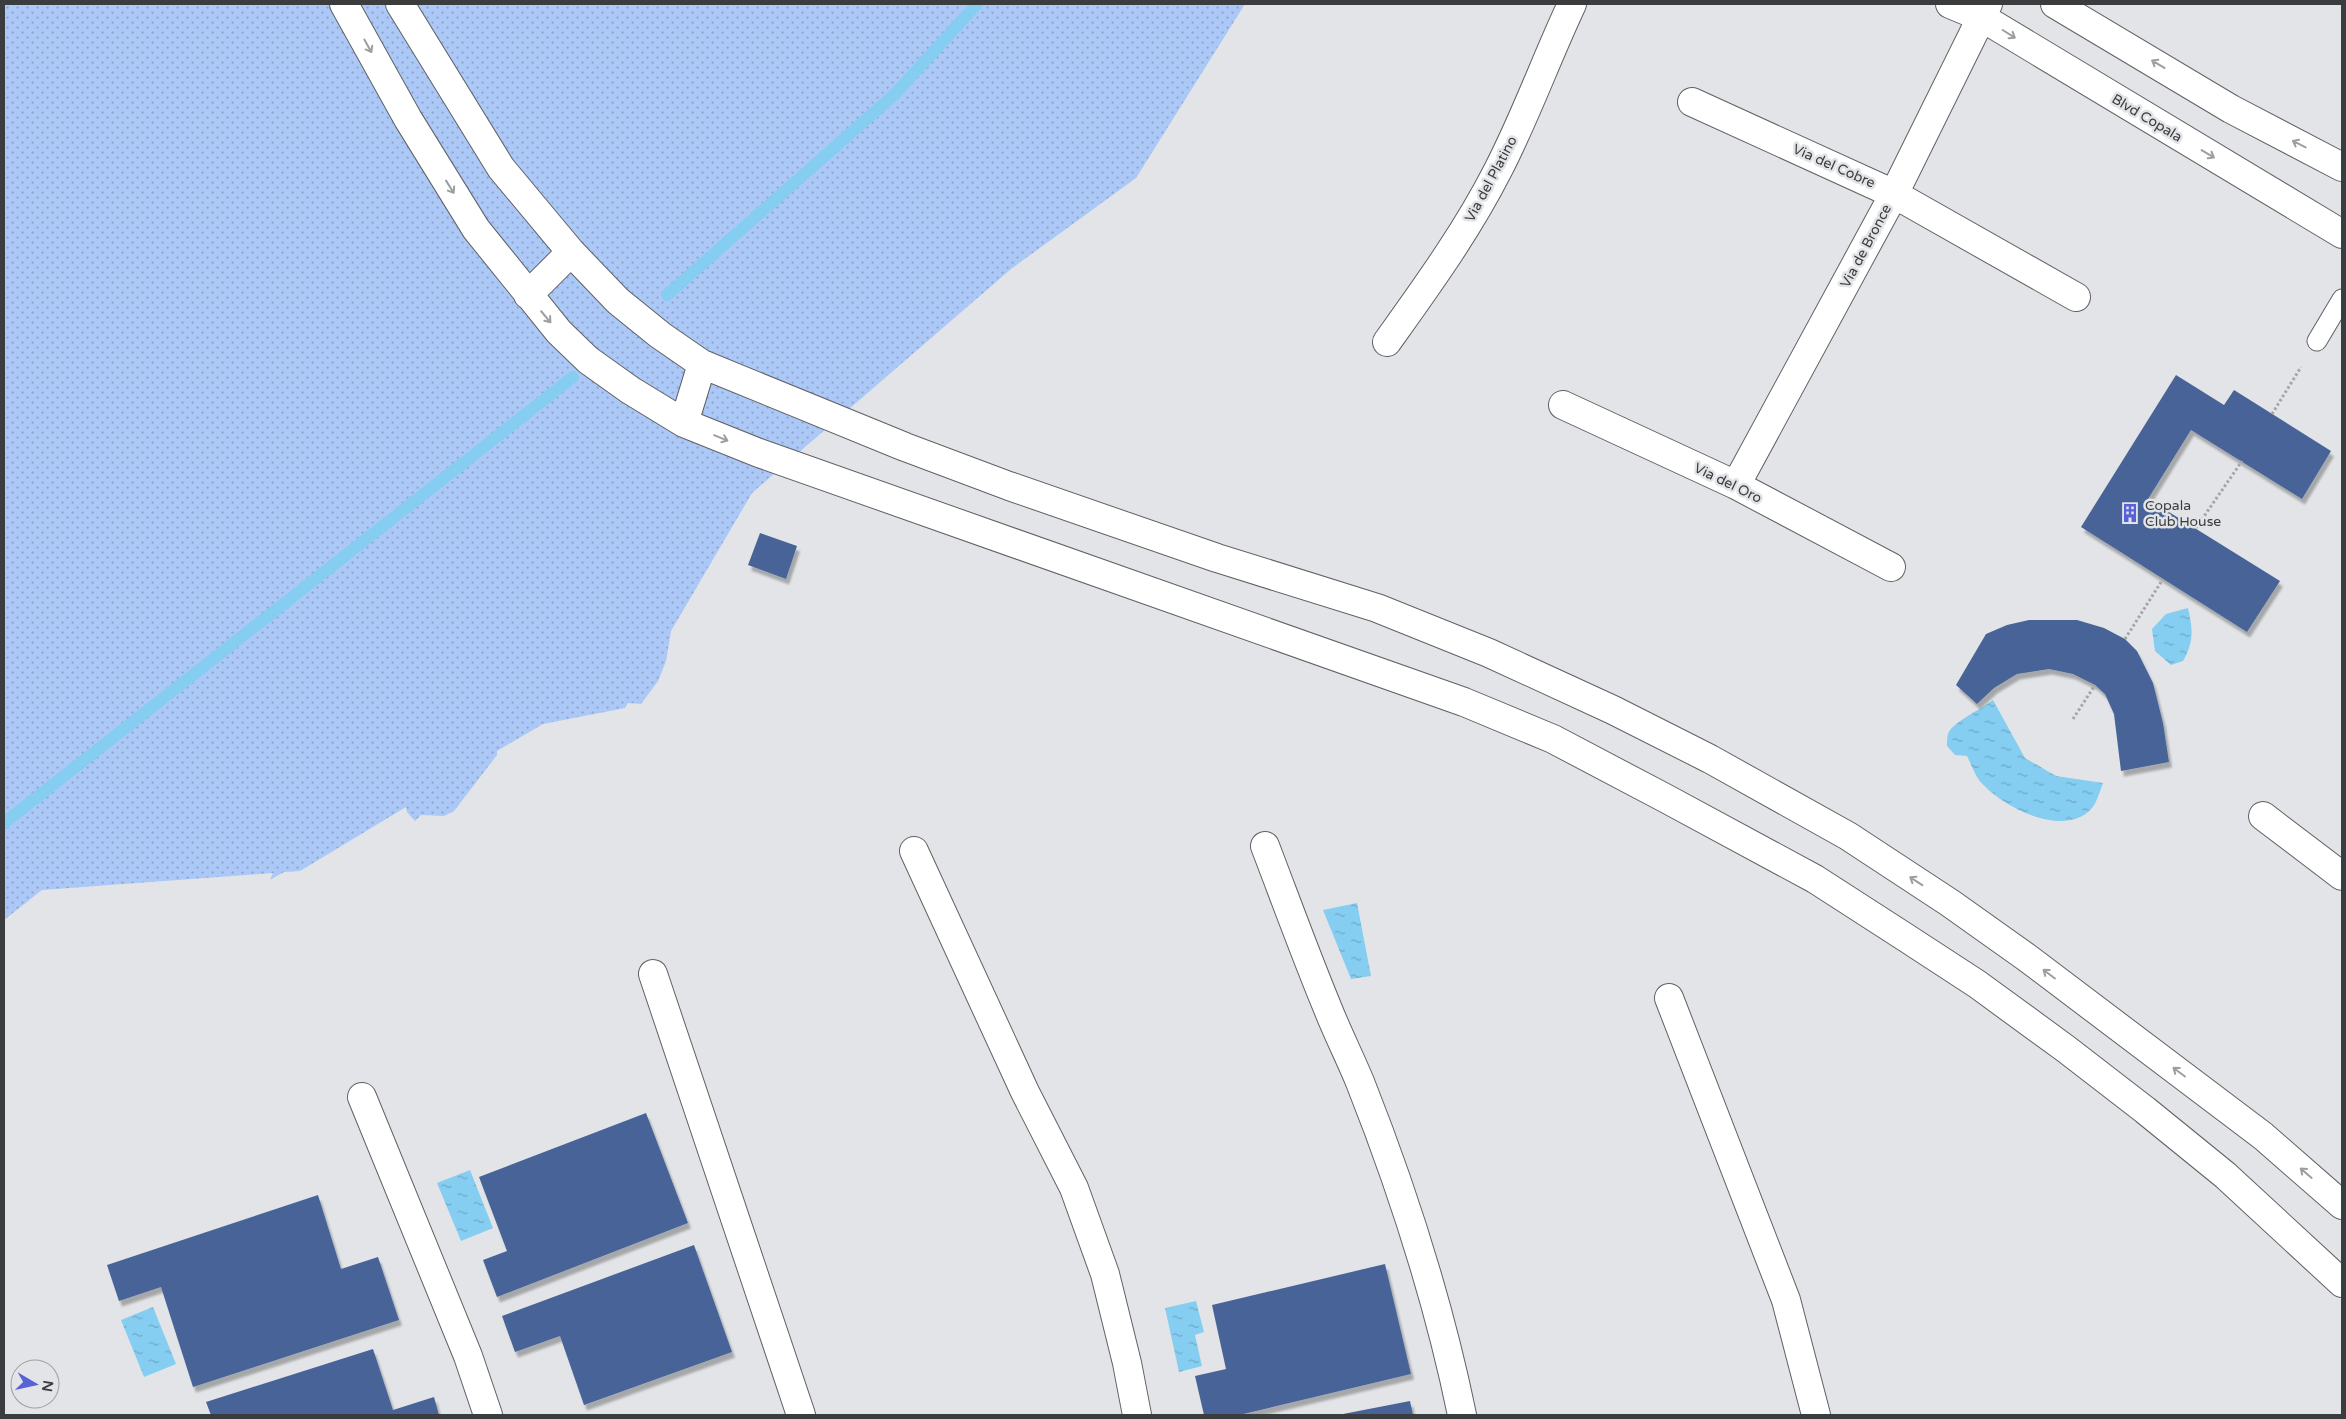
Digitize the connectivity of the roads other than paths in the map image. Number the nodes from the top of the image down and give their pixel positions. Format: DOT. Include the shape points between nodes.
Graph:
graph roads {
  1 [pos="344,4"];
  2 [pos="400,4"];
  3 [pos="1572,4"];
  4 [pos="1950,4"];
  5 [pos="2055,4"];
  6 [pos="1985,10"];
  7 [pos="1692,102"];
  8 [pos="2342,166"];
  9 [pos="1894,194"];
  10 [pos="2342,234"];
  11 [pos="571,252"];
  12 [pos="528,295"];
  13 [pos="2076,297"];
  14 [pos="2342,300"];
  15 [pos="2317,341"];
  16 [pos="1387,342"];
  17 [pos="702,364"];
  18 [pos="1563,405"];
  19 [pos="684,423"];
  20 [pos="1736,485"];
  21 [pos="1891,567"];
  22 [pos="2263,816"];
  23 [pos="1266,846"];
  24 [pos="914,851"];
  25 [pos="2342,876"];
  26 [pos="653,974"];
  27 [pos="1669,998"];
  28 [pos="362,1097"];
  29 [pos="2342,1206"];
  30 [pos="2342,1283"];
  31 [pos="488,1415"];
  32 [pos="801,1415"];
  33 [pos="1137,1415"];
  34 [pos="1462,1415"];
  35 [pos="1816,1415"];
  1 -- 12 [label="street, one-way" via="408,119 476,229"];
  2 -- 11 [label="street" via="500,168"];
  3 -- 16 [label="street, Via del Platino" via="1498,171 1453,250"];
  4 -- 6 [label="street, Blvd Copala"];
  8 -- 5 [label="street, one-way" via="2231,109"];
  6 -- 9 [label="street, Via de Bronce"];
  6 -- 10 [label="street, Blvd Copala, one-way"];
  7 -- 9 [label="street, Via del Cobre"];
  9 -- 13 [label="street, Via del Cobre"];
  9 -- 20 [label="street, Via de Bronce"];
  11 -- 12 [label="street"];
  11 -- 17 [label="street" via="618,301"];
  12 -- 19 [label="street, one-way" via="588,360"];
  14 -- 15 [label="lane"];
  17 -- 19 [label="street"];
  29 -- 17 [label="street, one-way" via="2263,1136 2026,957 1848,836 1710,759 1489,653 1377,608 1217,558 1009,486"];
  18 -- 20 [label="street, Via del Oro"];
  19 -- 30 [label="street, one-way" via="1464,702 1554,739 1815,879 1977,984 2066,1049 2225,1175"];
  20 -- 21 [label="street, Via del Oro"];
  22 -- 25 [label="street"];
  23 -- 34 [label="street" via="1390,1165 1420,1255"];
  24 -- 33 [label="street" via="1025,1092 1074,1188 1104,1274"];
  26 -- 32 [label="street"];
  27 -- 35 [label="street" via="1786,1300"];
  28 -- 31 [label="street" via="468,1356"];
}
